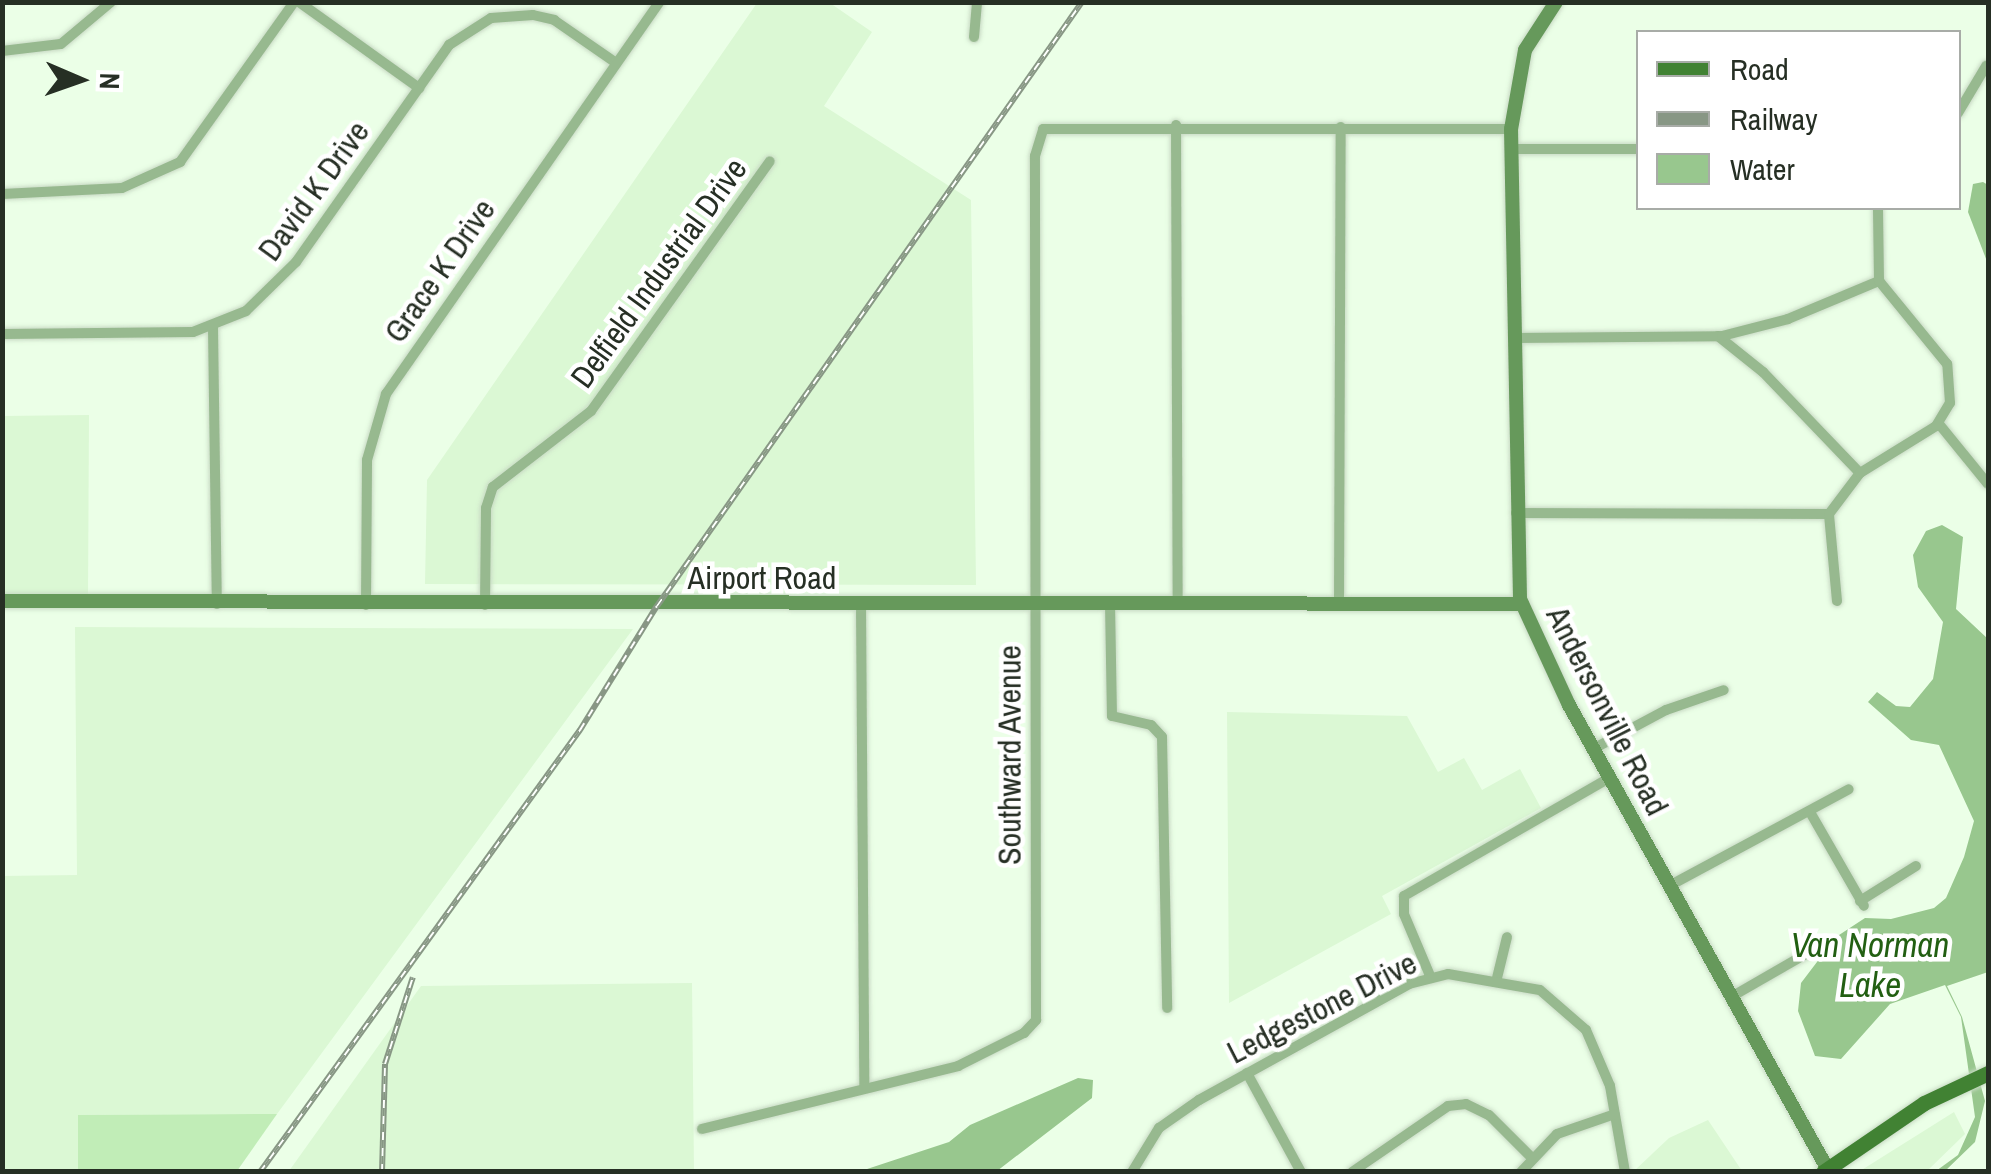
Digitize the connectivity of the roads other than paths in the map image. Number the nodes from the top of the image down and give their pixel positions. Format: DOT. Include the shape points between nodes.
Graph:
graph roads {
  1 [pos="111,2"];
  2 [pos="296,2"];
  3 [pos="659,2"];
  4 [pos="978,2"];
  5 [pos="1556,2"];
  6 [pos="974,37"];
  7 [pos="2,51"];
  8 [pos="616,62"];
  9 [pos="1986,66"];
  10 [pos="419,88"];
  11 [pos="1961,108"];
  12 [pos="1176,125"];
  13 [pos="1341,127"];
  14 [pos="1511,129"];
  15 [pos="1512,149"];
  16 [pos="1636,149"];
  17 [pos="770,161"];
  18 [pos="2,194"];
  19 [pos="1878,210"];
  20 [pos="1879,282"];
  21 [pos="213,328"];
  22 [pos="2,334"];
  23 [pos="1718,336"];
  24 [pos="1513,338"];
  25 [pos="1938,424"];
  26 [pos="1860,474"];
  27 [pos="1988,484"];
  28 [pos="1516,513"];
  29 [pos="1829,514"];
  30 [pos="2,601"];
  31 [pos="1837,601"];
  32 [pos="1037,603"];
  33 [pos="1178,603"];
  34 [pos="1110,604"];
  35 [pos="1339,604"];
  36 [pos="1522,604"];
  37 [pos="217,605"];
  38 [pos="860,605"];
  39 [pos="366,606"];
  40 [pos="485,606"];
  41 [pos="1724,690"];
  42 [pos="1593,748"];
  43 [pos="1609,778"];
  44 [pos="1849,789"];
  45 [pos="1810,812"];
  46 [pos="1916,866"];
  47 [pos="1669,886"];
  48 [pos="1507,937"];
  49 [pos="1812,951"];
  50 [pos="1431,978"];
  51 [pos="1497,978"];
  52 [pos="1731,997"];
  53 [pos="1166,1008"];
  54 [pos="1246,1072"];
  55 [pos="1976,1078"];
  56 [pos="864,1088"];
  57 [pos="1615,1114"];
  58 [pos="702,1129"];
  59 [pos="1532,1158"];
  60 [pos="1825,1170"];
  61 [pos="1132,1172"];
  62 [pos="1301,1172"];
  63 [pos="1352,1172"];
  64 [pos="1521,1172"];
  65 [pos="1625,1172"];
  1 -- 7 [label="street" via="62,44"];
  2 -- 10 [label="street"];
  2 -- 18 [label="street" via="180,162 122,188"];
  3 -- 8 [label="street, Grace K Drive"];
  4 -- 6 [label="street"];
  5 -- 14 [label="street, Andersonville Road" via="1525,50"];
  8 -- 10 [label="street, David K Drive" via="554,20 514,14 468,29"];
  8 -- 39 [label="street, Grace K Drive" via="386,394 367,460"];
  9 -- 11 [label="street"];
  10 -- 21 [label="street, David K Drive" via="272,290"];
  12 -- 13 [label="street"];
  12 -- 32 [label="street, Southward Avenue" via="1060,124 1038,136"];
  12 -- 33 [label="street"];
  13 -- 14 [label="street"];
  13 -- 35 [label="street"];
  14 -- 15 [label="street, Andersonville Road"];
  15 -- 16 [label="street"];
  15 -- 24 [label="street, Andersonville Road"];
  17 -- 40 [label="street, Delfield Industrial Drive" via="607,392 493,488 486,508"];
  19 -- 20 [label="street"];
  20 -- 23 [label="street" via="1788,319"];
  20 -- 25 [label="street" via="1947,364 1950,402"];
  21 -- 22 [label="street"];
  21 -- 37 [label="street"];
  23 -- 24 [label="street"];
  23 -- 26 [label="street" via="1763,372"];
  24 -- 28 [label="street, Andersonville Road"];
  25 -- 26 [label="street"];
  25 -- 27 [label="street"];
  26 -- 29 [label="street"];
  28 -- 29 [label="street"];
  28 -- 36 [label="street, Andersonville Road"];
  29 -- 31 [label="street"];
  30 -- 37 [label="street, Airport Road"];
  32 -- 34 [label="street, Airport Road"];
  32 -- 38 [label="street, Airport Road"];
  32 -- 56 [label="street, Southward Avenue" via="1036,1020 1024,1033 958,1066"];
  33 -- 34 [label="street, Airport Road"];
  33 -- 35 [label="street, Airport Road"];
  34 -- 53 [label="street" via="1112,716 1151,725 1162,737"];
  35 -- 36 [label="street, Airport Road"];
  36 -- 42 [label="street, Andersonville Road"];
  37 -- 39 [label="street, Airport Road"];
  38 -- 40 [label="street, Airport Road"];
  38 -- 56 [label="street"];
  39 -- 40 [label="street, Airport Road"];
  41 -- 42 [label="street" via="1666,710"];
  42 -- 43 [label="street, Andersonville Road"];
  43 -- 47 [label="street, Andersonville Road"];
  43 -- 50 [label="street" via="1404,896 1404,914"];
  44 -- 45 [label="street"];
  45 -- 46 [label="street" via="1862,904"];
  45 -- 47 [label="street"];
  47 -- 52 [label="street, Andersonville Road"];
  48 -- 51 [label="street"];
  49 -- 52 [label="street"];
  50 -- 51 [label="street, Ledgestone Drive"];
  50 -- 54 [label="street, Ledgestone Drive"];
  51 -- 57 [label="street, Ledgestone Drive" via="1540,990 1586,1030"];
  52 -- 60 [label="street, Andersonville Road"];
  54 -- 61 [label="street, Ledgestone Drive" via="1159,1128"];
  54 -- 62 [label="street"];
  55 -- 60 [label="main road"];
  56 -- 58 [label="street, Southward Avenue"];
  57 -- 59 [label="street" via="1556,1134"];
  57 -- 65 [label="street, Ledgestone Drive"];
  59 -- 63 [label="street" via="1489,1115 1466,1104 1448,1106"];
  59 -- 64 [label="street"];
}
